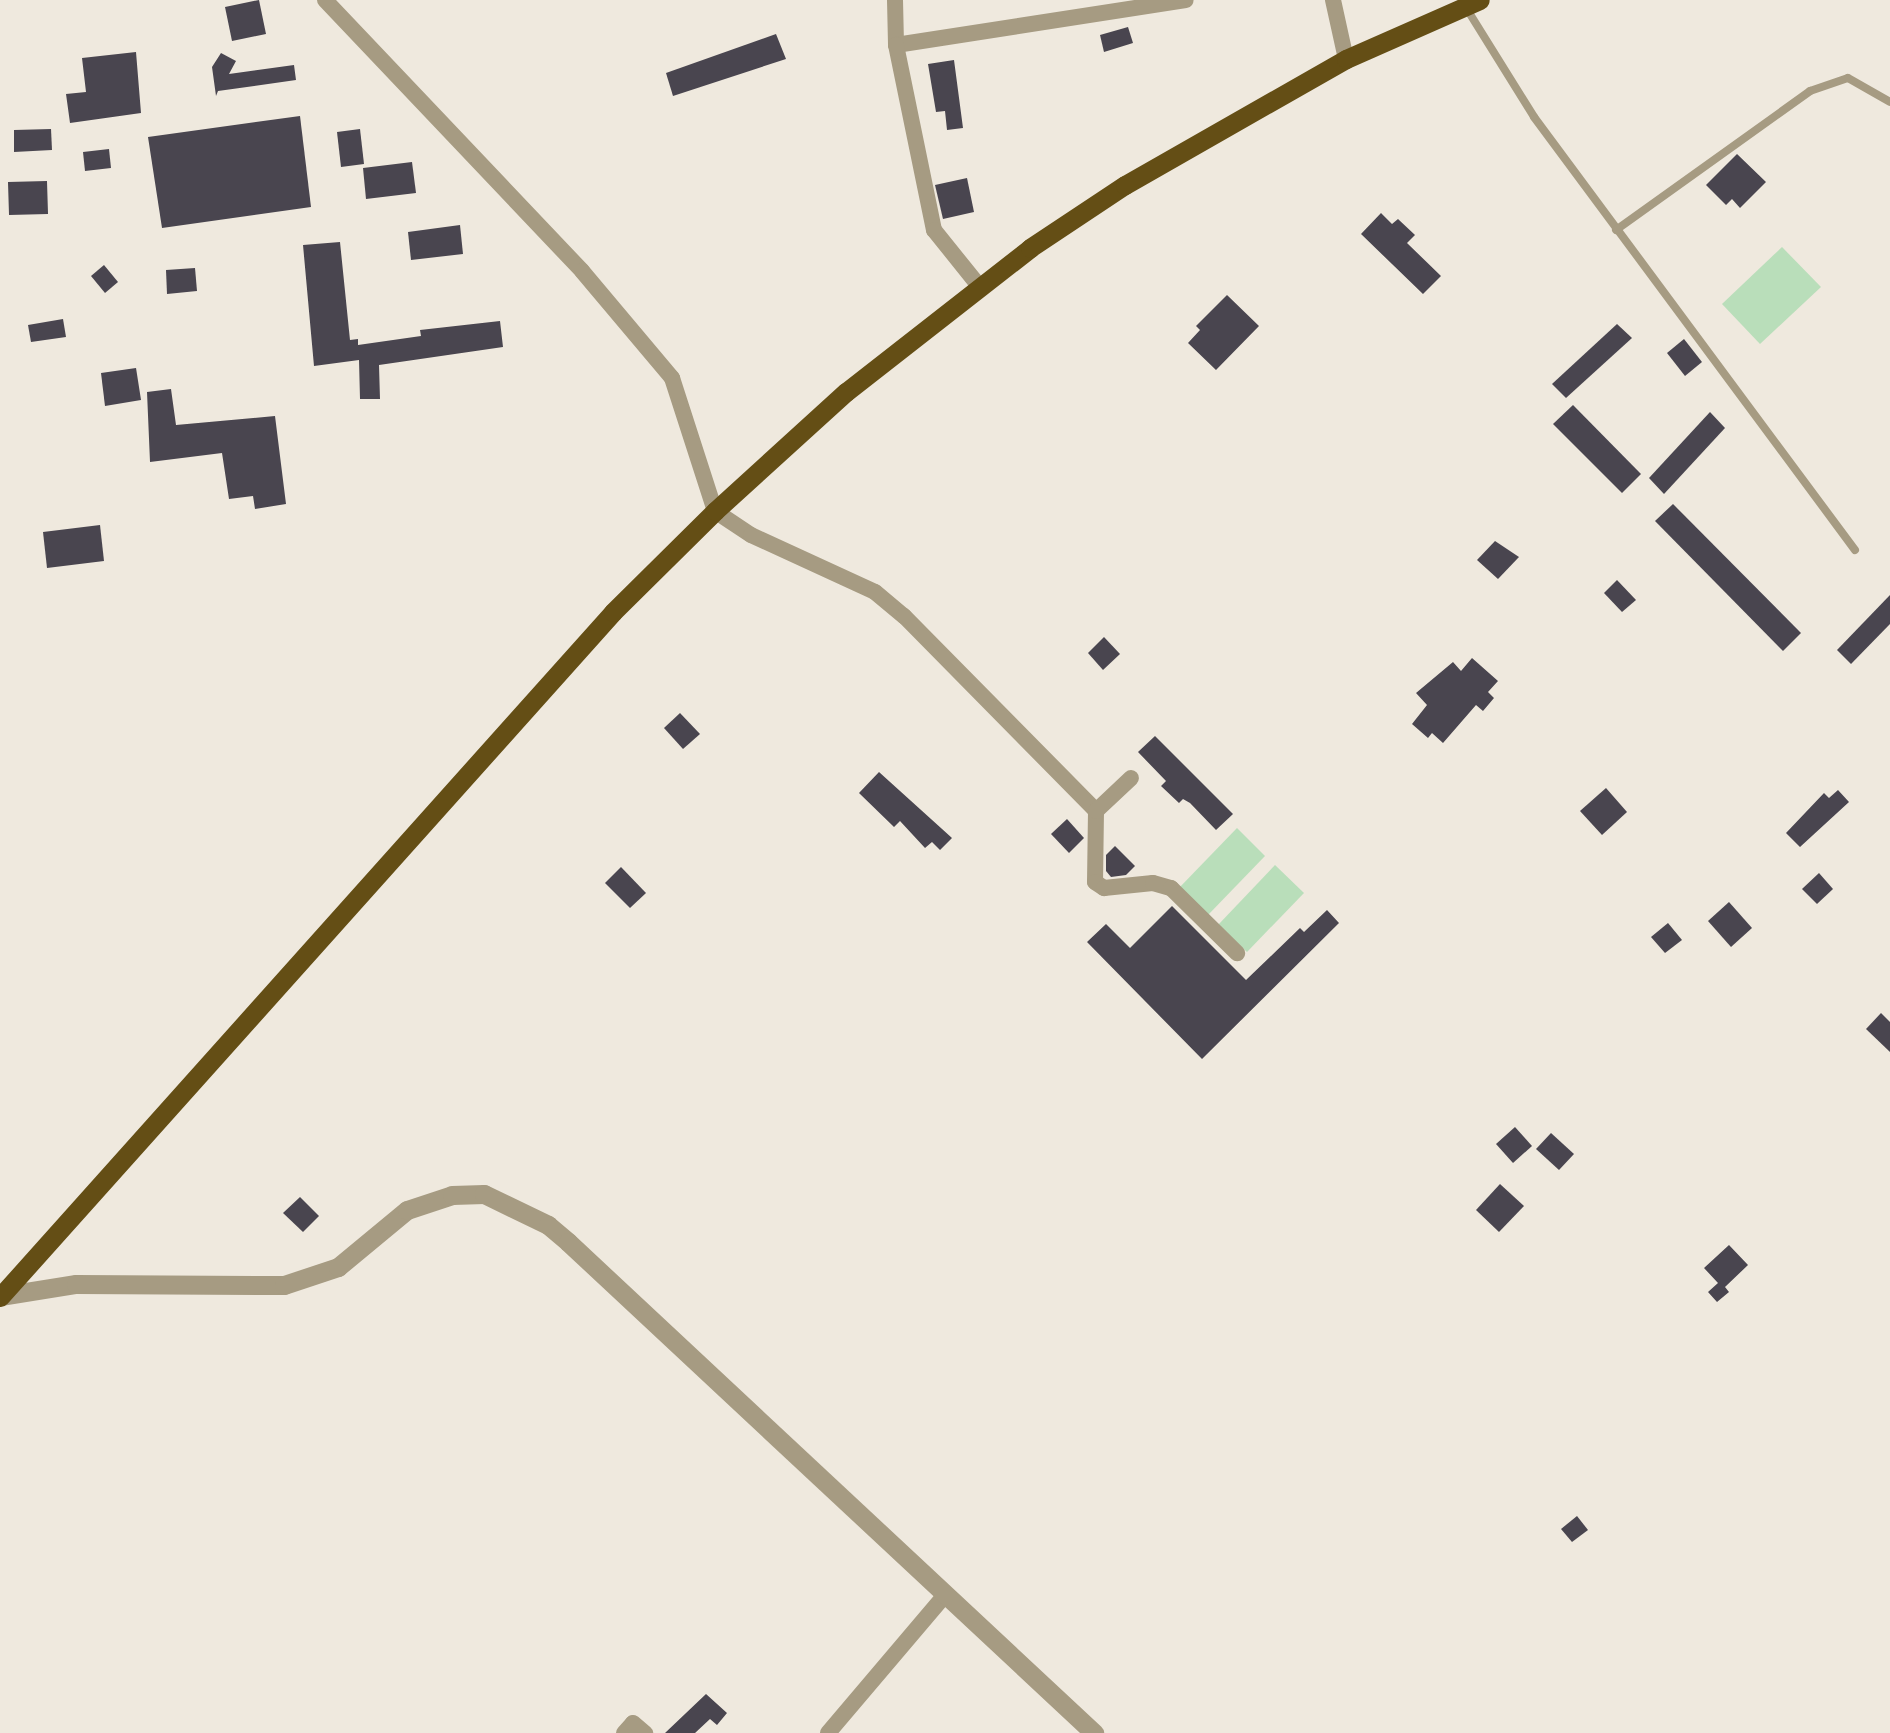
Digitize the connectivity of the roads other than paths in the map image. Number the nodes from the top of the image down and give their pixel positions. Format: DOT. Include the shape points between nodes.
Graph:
graph roads {
  1 [pos="325,0"];
  2 [pos="895,0"];
  3 [pos="1186,0"];
  4 [pos="1333,0"];
  5 [pos="1472,3"];
  6 [pos="896,45"];
  7 [pos="1346,58"];
  8 [pos="1890,102"];
  9 [pos="1616,230"];
  10 [pos="979,286"];
  11 [pos="715,511"];
  12 [pos="1856,550"];
  13 [pos="1131,778"];
  14 [pos="1096,811"];
  15 [pos="1237,953"];
  16 [pos="0,1296"];
  17 [pos="945,1595"];
  18 [pos="624,1733"];
  19 [pos="645,1733"];
  20 [pos="828,1733"];
  21 [pos="1094,1733"];
  1 -- 11 [label="street" via="582,271 672,378"];
  2 -- 6 [label="street"];
  3 -- 6 [label="street"];
  4 -- 7 [label="street"];
  5 -- 7 [label="highway"];
  5 -- 9 [label="lane" via="1534,117"];
  6 -- 10 [label="street" via="934,230"];
  7 -- 10 [label="highway" via="1125,185"];
  8 -- 9 [label="lane" via="1848,78 1810,92"];
  9 -- 12 [label="lane"];
  10 -- 11 [label="highway" via="846,392"];
  11 -- 14 [label="street" via="751,535 875,592"];
  11 -- 16 [label="highway" via="499,736"];
  13 -- 14 [label="street"];
  14 -- 15 [label="street" via="1095,882 1104,888 1153,883 1171,888"];
  16 -- 17 [label="street" via="76,1284 284,1285 338,1267 407,1209 452,1195 484,1194 548,1225 568,1242"];
  17 -- 20 [label="street"];
  17 -- 21 [label="street"];
  18 -- 19 [label="street" via="633,1723"];
}
